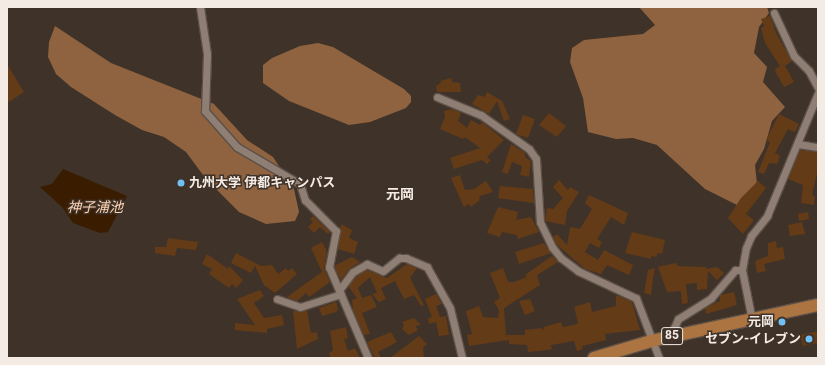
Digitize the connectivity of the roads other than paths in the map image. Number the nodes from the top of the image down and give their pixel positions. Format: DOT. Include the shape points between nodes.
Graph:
graph roads {
  1 [pos="200,7"];
  2 [pos="774,13"];
  3 [pos="818,88"];
  4 [pos="818,93"];
  5 [pos="437,96"];
  6 [pos="798,144"];
  7 [pos="818,148"];
  8 [pos="742,270"];
  9 [pos="341,291"];
  10 [pos="277,299"];
  11 [pos="818,305"];
  12 [pos="752,320"];
  13 [pos="676,336"];
  14 [pos="651,341"];
  15 [pos="368,358"];
  16 [pos="462,358"];
  17 [pos="594,358"];
  18 [pos="659,358"];
  1 -- 9 [label="street" via="207,54 205,111 237,147 300,184 305,200 336,231 328,267"];
  2 -- 3 [label="street" via="794,56 809,71"];
  4 -- 6 [label="street"];
  5 -- 14 [label="street" via="481,115 529,150 536,159 540,222 552,247 561,258 578,270 636,298"];
  6 -- 7 [label="street"];
  6 -- 8 [label="street" via="767,216 751,236"];
  8 -- 12 [label="street"];
  8 -- 13 [label="street" via="735,270 711,298 678,319 674,328"];
  9 -- 10 [label="street" via="300,308"];
  9 -- 15 [label="street" via="351,324"];
  9 -- 16 [label="street" via="353,272 367,264 383,271 400,258 406,258 427,267 450,308"];
  11 -- 12 [label="main road, 85"];
  12 -- 13 [label="main road, 85"];
  13 -- 14 [label="main road, 85"];
  14 -- 17 [label="main road, 85"];
  14 -- 18 [label="street"];
}
